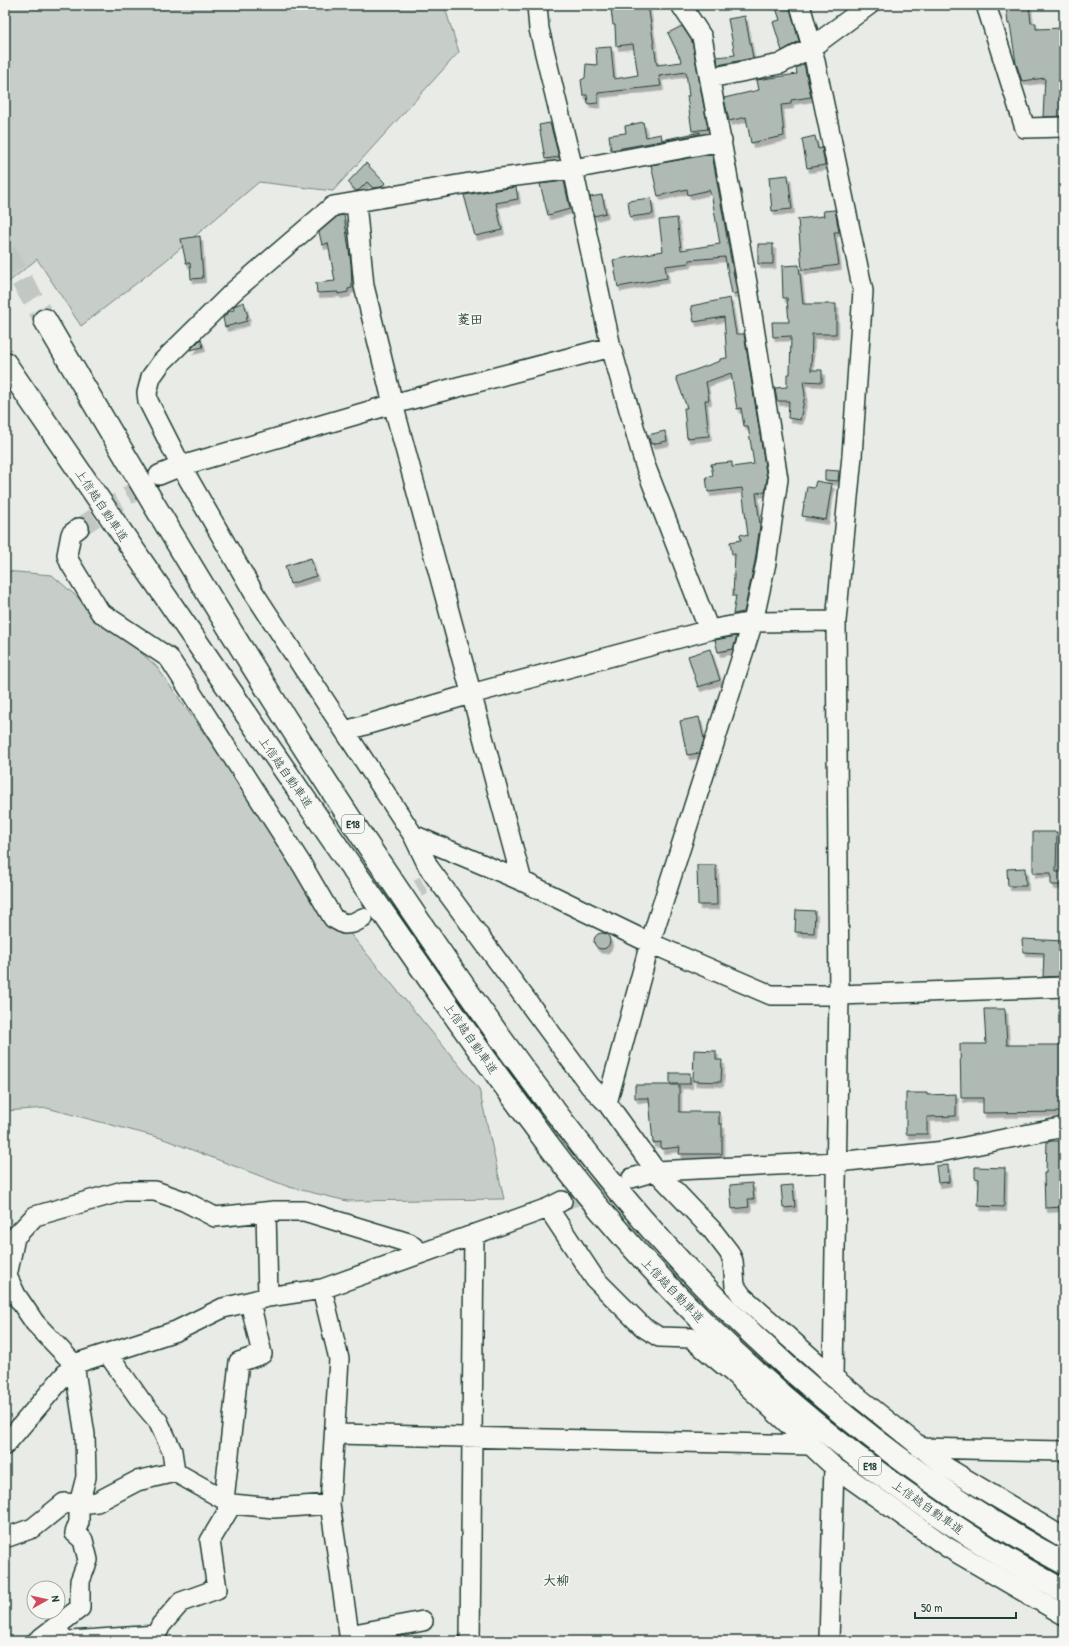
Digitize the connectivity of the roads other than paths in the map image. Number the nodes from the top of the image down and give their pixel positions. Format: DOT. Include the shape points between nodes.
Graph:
graph roads {
  1 [pos="537,5"];
  2 [pos="681,5"];
  3 [pos="800,5"];
  4 [pos="869,5"];
  5 [pos="986,5"];
  6 [pos="812,47"];
  7 [pos="710,78"];
  8 [pos="1064,127"];
  9 [pos="722,141"];
  10 [pos="573,169"];
  11 [pos="356,203"];
  12 [pos="45,320"];
  13 [pos="611,347"];
  14 [pos="5,363"];
  15 [pos="393,404"];
  16 [pos="181,466"];
  17 [pos="159,475"];
  18 [pos="79,528"];
  19 [pos="836,621"];
  20 [pos="752,622"];
  21 [pos="709,630"];
  22 [pos="471,694"];
  23 [pos="344,731"];
  24 [pos="413,835"];
  25 [pos="522,882"];
  26 [pos="363,918"];
  27 [pos="650,943"];
  28 [pos="1064,987"];
  29 [pos="839,995"];
  30 [pos="607,1103"];
  31 [pos="1064,1127"];
  32 [pos="837,1162"];
  33 [pos="656,1171"];
  34 [pos="632,1178"];
  35 [pos="266,1212"];
  36 [pos="474,1234"];
  37 [pos="421,1253"];
  38 [pos="322,1289"];
  39 [pos="268,1297"];
  40 [pos="250,1302"];
  41 [pos="108,1354"];
  42 [pos="74,1364"];
  43 [pos="833,1377"];
  44 [pos="336,1434"];
  45 [pos="472,1437"];
  46 [pos="5,1445"];
  47 [pos="809,1445"];
  48 [pos="920,1448"];
  49 [pos="1064,1451"];
  50 [pos="834,1467"];
  51 [pos="176,1472"];
  52 [pos="228,1502"];
  53 [pos="79,1504"];
  54 [pos="330,1504"];
  55 [pos="5,1538"];
  56 [pos="1064,1538"];
  57 [pos="1064,1563"];
  58 [pos="1064,1591"];
  59 [pos="1064,1615"];
  60 [pos="423,1621"];
  61 [pos="60,1635"];
  62 [pos="156,1638"];
  63 [pos="350,1638"];
  64 [pos="37,1641"];
  65 [pos="70,1641"];
  66 [pos="470,1641"];
  67 [pos="829,1641"];
  1 -- 10 [label="street" via="539,29"];
  2 -- 7 [label="street" via="702,37"];
  3 -- 6 [label="street"];
  4 -- 6 [label="street"];
  5 -- 8 [label="street" via="1025,128"];
  6 -- 7 [label="street" via="780,64"];
  6 -- 19 [label="street" via="863,291 852,456"];
  7 -- 9 [label="street"];
  9 -- 10 [label="street"];
  9 -- 20 [label="street" via="778,479 766,563"];
  10 -- 11 [label="street" via="493,179"];
  10 -- 13 [label="street"];
  11 -- 15 [label="street" via="364,286"];
  11 -- 16 [label="street" via="333,206 327,211 212,311 161,363 151,377 147,392 148,401"];
  12 -- 57 [label="highway, 上信越自動車道 / E18" via="176,544 265,689 360,834 508,1050 622,1195 711,1293 811,1386 924,1474 981,1513"];
  13 -- 15 [label="street"];
  13 -- 21 [label="street" via="645,465"];
  14 -- 58 [label="highway, 上信越自動車道 / E18" via="488,1064 599,1210 695,1315 792,1404 906,1493 1026,1571"];
  15 -- 16 [label="street"];
  15 -- 22 [label="street"];
  16 -- 17 [label="street"];
  16 -- 23 [label="street" via="254,593"];
  18 -- 26 [label="street" via="71,534 67,554 100,612 169,658 302,865 333,918 344,924"];
  19 -- 20 [label="street"];
  19 -- 29 [label="street"];
  20 -- 21 [label="street"];
  20 -- 27 [label="street"];
  21 -- 22 [label="street"];
  22 -- 23 [label="street"];
  22 -- 25 [label="street"];
  23 -- 24 [label="street"];
  24 -- 25 [label="street"];
  24 -- 30 [label="street" via="429,868 430,882 590,1086"];
  25 -- 27 [label="street"];
  27 -- 29 [label="street" via="771,995"];
  27 -- 30 [label="street"];
  28 -- 29 [label="street"];
  29 -- 32 [label="street"];
  30 -- 33 [label="street"];
  31 -- 32 [label="street" via="945,1151"];
  32 -- 33 [label="street"];
  32 -- 43 [label="street"];
  33 -- 34 [label="street"];
  33 -- 43 [label="street" via="712,1230 729,1252 733,1261 735,1286 742,1296"];
  35 -- 37 [label="street" via="304,1211 409,1243"];
  35 -- 39 [label="street"];
  35 -- 42 [label="street" via="215,1218 184,1201 155,1191 122,1191 35,1216 15,1237 7,1276 35,1323"];
  36 -- 37 [label="street"];
  36 -- 45 [label="street"];
  36 -- 47 [label="street" via="555,1204 595,1279 643,1327 659,1338 691,1338 733,1373"];
  37 -- 38 [label="street"];
  38 -- 39 [label="street"];
  38 -- 44 [label="street" via="339,1359"];
  39 -- 40 [label="street"];
  40 -- 41 [label="street" via="223,1308 176,1331"];
  40 -- 52 [label="street" via="262,1354 239,1362"];
  41 -- 42 [label="street"];
  41 -- 51 [label="street" via="158,1421 172,1452"];
  42 -- 46 [label="street"];
  42 -- 53 [label="street" via="85,1435 86,1477"];
  43 -- 48 [label="street"];
  44 -- 45 [label="street"];
  44 -- 54 [label="street"];
  45 -- 47 [label="street"];
  45 -- 66 [label="street"];
  47 -- 50 [label="street"];
  48 -- 49 [label="street"];
  48 -- 56 [label="street" via="969,1482"];
  50 -- 59 [label="street" via="947,1547"];
  50 -- 67 [label="street"];
  51 -- 52 [label="street"];
  51 -- 53 [label="street" via="137,1481 98,1502"];
  52 -- 54 [label="street" via="274,1508"];
  52 -- 62 [label="street" via="210,1541 217,1589 181,1602 161,1625"];
  53 -- 55 [label="street" via="64,1503 33,1528"];
  53 -- 61 [label="street" via="79,1522 75,1534 83,1540 88,1560 80,1581 80,1608"];
  54 -- 63 [label="street"];
  60 -- 63 [label="street"];
  61 -- 64 [label="street"];
  62 -- 65 [label="street"];
}
